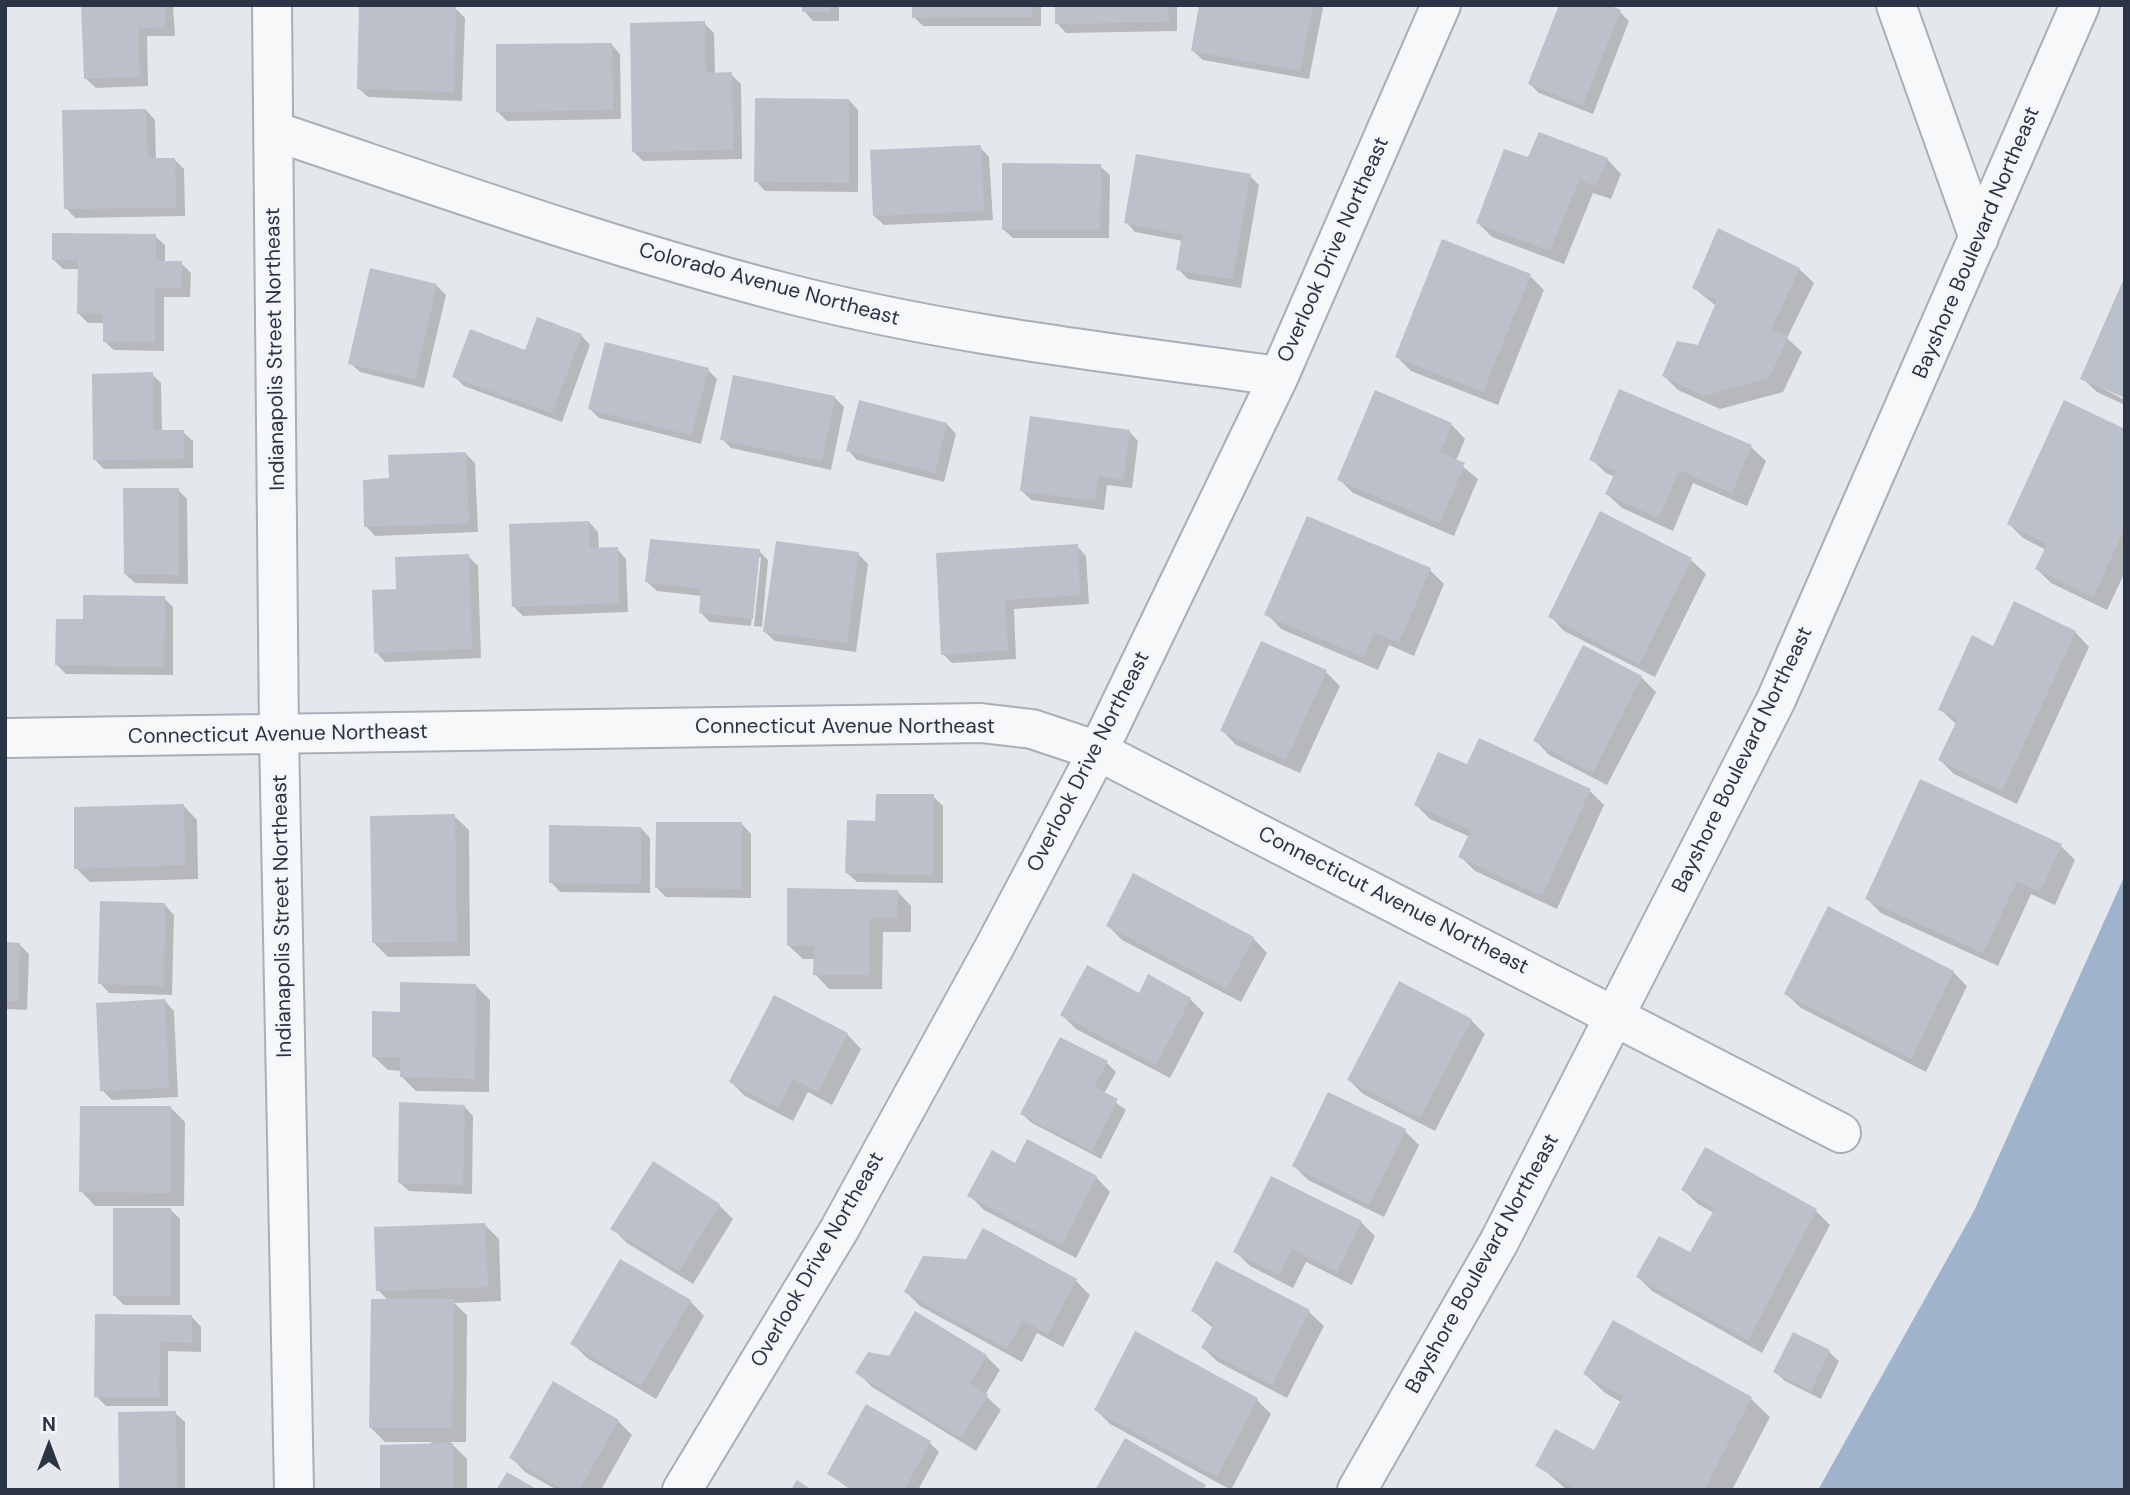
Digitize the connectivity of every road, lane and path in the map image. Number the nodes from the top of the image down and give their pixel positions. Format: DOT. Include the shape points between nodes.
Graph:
graph roads {
  1 [pos="272,5"];
  2 [pos="1441,5"];
  3 [pos="1896,5"];
  4 [pos="2080,5"];
  5 [pos="274,131"];
  6 [pos="1979,238"];
  7 [pos="1279,376"];
  8 [pos="279,735"];
  9 [pos="5,738"];
  10 [pos="1098,751"];
  11 [pos="1616,1015"];
  12 [pos="1842,1133"];
  13 [pos="294,1490"];
  14 [pos="681,1490"];
  15 [pos="1357,1490"];
  1 -- 5 [label="street, Indianapolis Street Northeast"];
  2 -- 7 [label="street, Overlook Drive Northeast"];
  3 -- 6 [label="street"];
  4 -- 6 [label="street, Bayshore Boulevard Northeast"];
  5 -- 7 [label="street, Colorado Avenue Northeast" via="558,226 780,292 1024,342"];
  5 -- 8 [label="street, Indianapolis Street Northeast"];
  6 -- 11 [label="street, Bayshore Boulevard Northeast" via="1776,700"];
  7 -- 10 [label="street, Overlook Drive Northeast"];
  8 -- 9 [label="street, Connecticut Avenue Northeast"];
  8 -- 10 [label="street, Connecticut Avenue Northeast" via="981,723 1032,730"];
  8 -- 13 [label="street, Indianapolis Street Northeast"];
  10 -- 11 [label="street, Connecticut Avenue Northeast"];
  10 -- 14 [label="street, Overlook Drive Northeast" via="839,1230"];
  11 -- 12 [label="street, Connecticut Avenue Northeast"];
  11 -- 15 [label="street, Bayshore Boulevard Northeast" via="1499,1242"];
}
